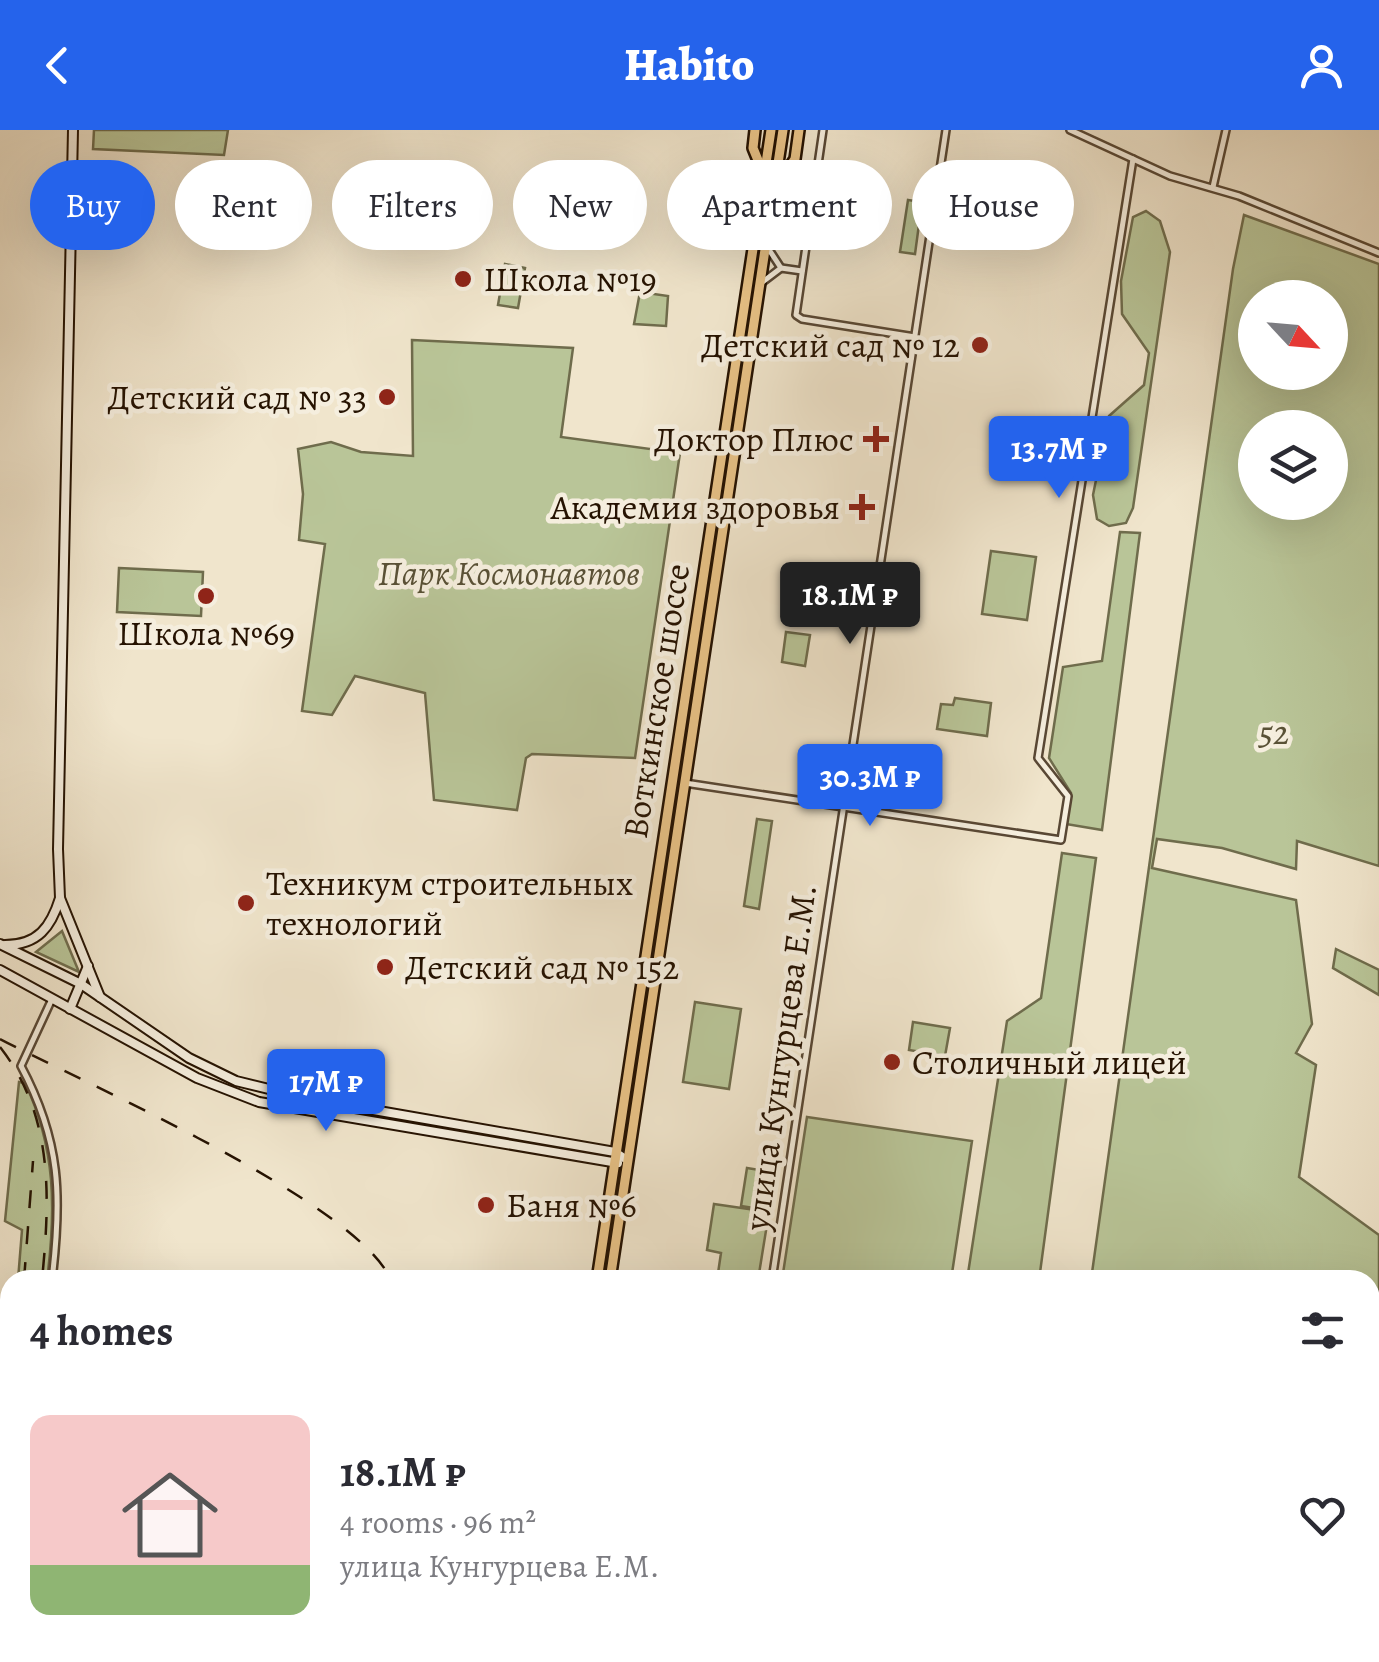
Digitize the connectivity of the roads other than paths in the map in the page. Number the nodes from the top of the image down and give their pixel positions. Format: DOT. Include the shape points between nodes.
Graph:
graph roads {
  1 [pos="73,130"];
  2 [pos="754,130"];
  3 [pos="771,130"];
  4 [pos="783,130"];
  5 [pos="800,130"];
  6 [pos="823,130"];
  7 [pos="946,130"];
  8 [pos="1070,130"];
  9 [pos="1226,130"];
  10 [pos="1134,159"];
  11 [pos="758,160"];
  12 [pos="766,160"];
  13 [pos="779,160"];
  14 [pos="794,160"];
  15 [pos="1213,187"];
  16 [pos="753,250"];
  17 [pos="765,250"];
  18 [pos="769,250"];
  19 [pos="1379,254"];
  20 [pos="780,268"];
  21 [pos="802,271"];
  22 [pos="760,284"];
  23 [pos="914,337"];
  24 [pos="684,783"];
  25 [pos="843,807"];
  26 [pos="60,898"];
  27 [pos="0,944"];
  28 [pos="88,966"];
  29 [pos="0,970"];
  30 [pos="81,984"];
  31 [pos="100,997"];
  32 [pos="52,999"];
  33 [pos="70,1008"];
  34 [pos="330,1103"];
  35 [pos="328,1116"];
  36 [pos="615,1152"];
  37 [pos="628,1160"];
  38 [pos="614,1164"];
  39 [pos="53,1270"];
  40 [pos="598,1270"];
  41 [pos="612,1270"];
  42 [pos="774,1270"];
  1 -- 26 [label="main road"];
  2 -- 11 [label="main road"];
  3 -- 12 [label="main road, Воткинское шоссе"];
  4 -- 13 [label="main road, Воткинское шоссе"];
  5 -- 14 [label="main road"];
  6 -- 21 [label="street"];
  7 -- 23 [label="street, улица Кунгурцева Е.М."];
  8 -- 10 [label="street"];
  9 -- 15 [label="street"];
  10 -- 15 [label="street"];
  10 -- 25 [label="street" via="1038,758 1068,796 1061,840"];
  15 -- 19 [label="street"];
  16 -- 36 [label="main road, Воткинское шоссе"];
  17 -- 22 [label="main road, Воткинское шоссе"];
  18 -- 20 [label="street"];
  20 -- 21 [label="street"];
  20 -- 22 [label="street"];
  21 -- 23 [label="street" via="796,314 802,319"];
  22 -- 24 [label="main road, Воткинское шоссе"];
  23 -- 25 [label="street, улица Кунгурцева Е.М."];
  24 -- 25 [label="street"];
  24 -- 37 [label="main road, Воткинское шоссе"];
  25 -- 42 [label="street, улица Кунгурцева Е.М."];
  26 -- 27 [label="main road" via="44,932 22,944"];
  26 -- 28 [label="main road"];
  27 -- 30 [label="main road"];
  28 -- 30 [label="main road"];
  28 -- 31 [label="main road"];
  29 -- 32 [label="main road"];
  30 -- 31 [label="main road"];
  30 -- 33 [label="main road"];
  31 -- 34 [label="main road" via="211,1071"];
  32 -- 33 [label="main road"];
  32 -- 39 [label="street" via="21,1066 58,1160"];
  33 -- 35 [label="main road" via="232,1093"];
  34 -- 35 [label="main road"];
  34 -- 36 [label="main road"];
  35 -- 38 [label="main road"];
  36 -- 37 [label="main road"];
  36 -- 38 [label="main road, Воткинское шоссе"];
  37 -- 38 [label="main road"];
  37 -- 41 [label="main road, Воткинское шоссе"];
  38 -- 40 [label="main road, Воткинское шоссе"];
}
